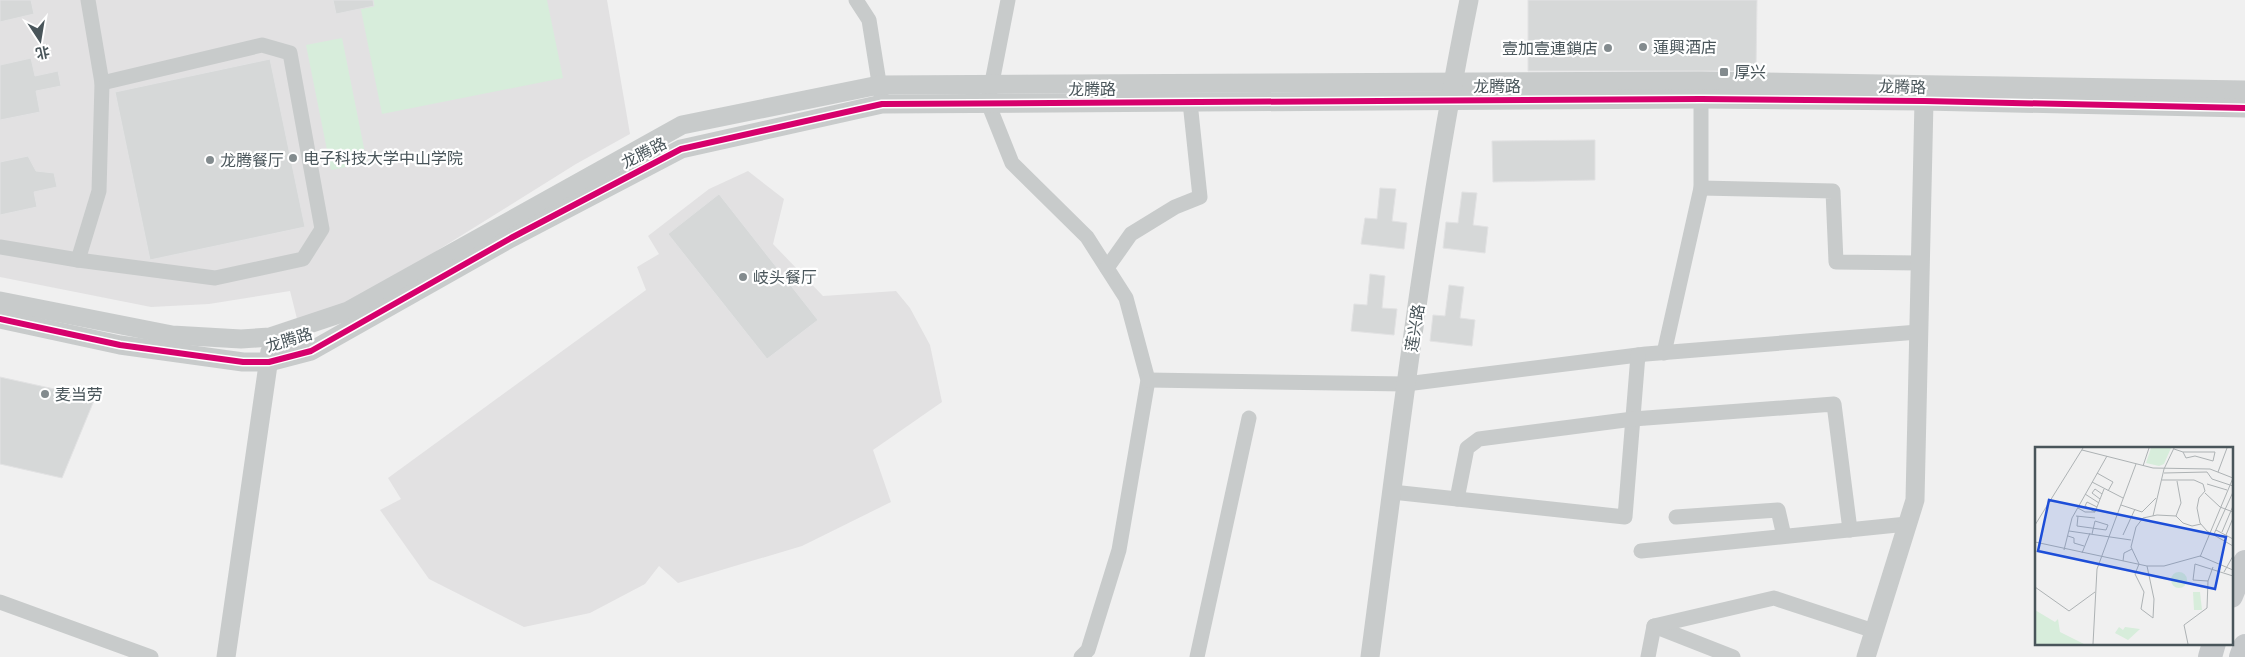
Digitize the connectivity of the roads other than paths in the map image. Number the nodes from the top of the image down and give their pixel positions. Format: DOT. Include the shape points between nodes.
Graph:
graph roads {
  1 [pos="88,0"];
  2 [pos="856,0"];
  3 [pos="1008,0"];
  4 [pos="1469,0"];
  5 [pos="102,83"];
  6 [pos="879,85"];
  7 [pos="2245,90"];
  8 [pos="1451,91"];
  9 [pos="1926,92"];
  10 [pos="990,94"];
  11 [pos="1701,100"];
  12 [pos="1190,102"];
  13 [pos="882,104"];
  14 [pos="2245,108"];
  15 [pos="1701,188"];
  16 [pos="0,247"];
  17 [pos="78,260"];
  18 [pos="1919,263"];
  19 [pos="1107,268"];
  20 [pos="0,301"];
  21 [pos="0,319"];
  22 [pos="1918,332"];
  23 [pos="270,337"];
  24 [pos="1664,353"];
  25 [pos="1638,355"];
  26 [pos="269,362"];
  27 [pos="1148,380"];
  28 [pos="1406,384"];
  29 [pos="1249,418"];
  30 [pos="1633,419"];
  31 [pos="1392,492"];
  32 [pos="1457,499"];
  33 [pos="1676,516"];
  34 [pos="1908,524"];
  35 [pos="1850,530"];
  36 [pos="1784,536"];
  37 [pos="1642,551"];
  38 [pos="2245,562"];
  39 [pos="2232,594"];
  40 [pos="0,602"];
  41 [pos="1654,626"];
  42 [pos="1874,632"];
  43 [pos="2214,644"];
  44 [pos="2245,646"];
  45 [pos="151,657"];
  46 [pos="226,657"];
  47 [pos="1081,657"];
  48 [pos="1197,657"];
  49 [pos="1370,657"];
  50 [pos="1648,657"];
  51 [pos="1733,657"];
  52 [pos="1866,657"];
  53 [pos="2210,657"];
  54 [pos="2241,657"];
  1 -- 5 [label="street"];
  2 -- 6 [label="street" via="869,20"];
  3 -- 10 [label="street"];
  4 -- 8 [label="street, 莲兴路"];
  5 -- 17 [label="street" via="99,191"];
  5 -- 17 [label="street" via="262,44 290,54 322,229 303,259 215,278"];
  6 -- 10 [label="street, 龙腾路"];
  6 -- 13 [label="street"];
  6 -- 23 [label="street, 龙腾路" via="682,125 348,311"];
  7 -- 9 [label="street, 龙腾路"];
  8 -- 9 [label="street, 龙腾路"];
  8 -- 10 [label="street, 龙腾路"];
  8 -- 11 [label="street, 龙腾路"];
  8 -- 12 [label="street, 龙腾路"];
  8 -- 28 [label="street, 莲兴路"];
  9 -- 11 [label="street, 龙腾路"];
  9 -- 14 [label="street, 龙腾路"];
  9 -- 18 [label="street"];
  10 -- 12 [label="street, 龙腾路"];
  10 -- 13 [label="street, 龙腾路"];
  10 -- 19 [label="street" via="1012,163 1087,237"];
  11 -- 15 [label="street"];
  12 -- 19 [label="street" via="1200,197 1131,234"];
  13 -- 26 [label="street, 龙腾路" via="681,150 511,238 311,351"];
  15 -- 18 [label="street" via="1833,191 1836,262"];
  15 -- 24 [label="street"];
  16 -- 17 [label="street"];
  18 -- 22 [label="street"];
  19 -- 27 [label="street" via="1126,298"];
  20 -- 23 [label="street, 龙腾路" via="172,335 241,339"];
  21 -- 26 [label="street, 龙腾路" via="120,345 243,362"];
  22 -- 24 [label="street"];
  22 -- 34 [label="street" via="1915,500"];
  23 -- 26 [label="street"];
  24 -- 25 [label="street"];
  25 -- 28 [label="street"];
  25 -- 30 [label="street"];
  26 -- 46 [label="street"];
  27 -- 28 [label="street"];
  27 -- 47 [label="street" via="1119,550 1088,650"];
  28 -- 31 [label="street, 莲兴路"];
  29 -- 48 [label="street"];
  30 -- 32 [label="street" via="1478,439 1467,448"];
  30 -- 32 [label="street" via="1625,517"];
  30 -- 35 [label="street" via="1834,404"];
  31 -- 32 [label="street"];
  31 -- 49 [label="street, 莲兴路"];
  33 -- 36 [label="street" via="1778,510"];
  34 -- 35 [label="street"];
  34 -- 42 [label="street"];
  35 -- 36 [label="street"];
  36 -- 37 [label="street"];
  38 -- 39 [label="main road"];
  40 -- 45 [label="street"];
  41 -- 42 [label="street" via="1774,598"];
  41 -- 50 [label="street"];
  41 -- 51 [label="street"];
  42 -- 52 [label="street"];
  43 -- 53 [label="main road"];
  44 -- 54 [label="main road"];
}
